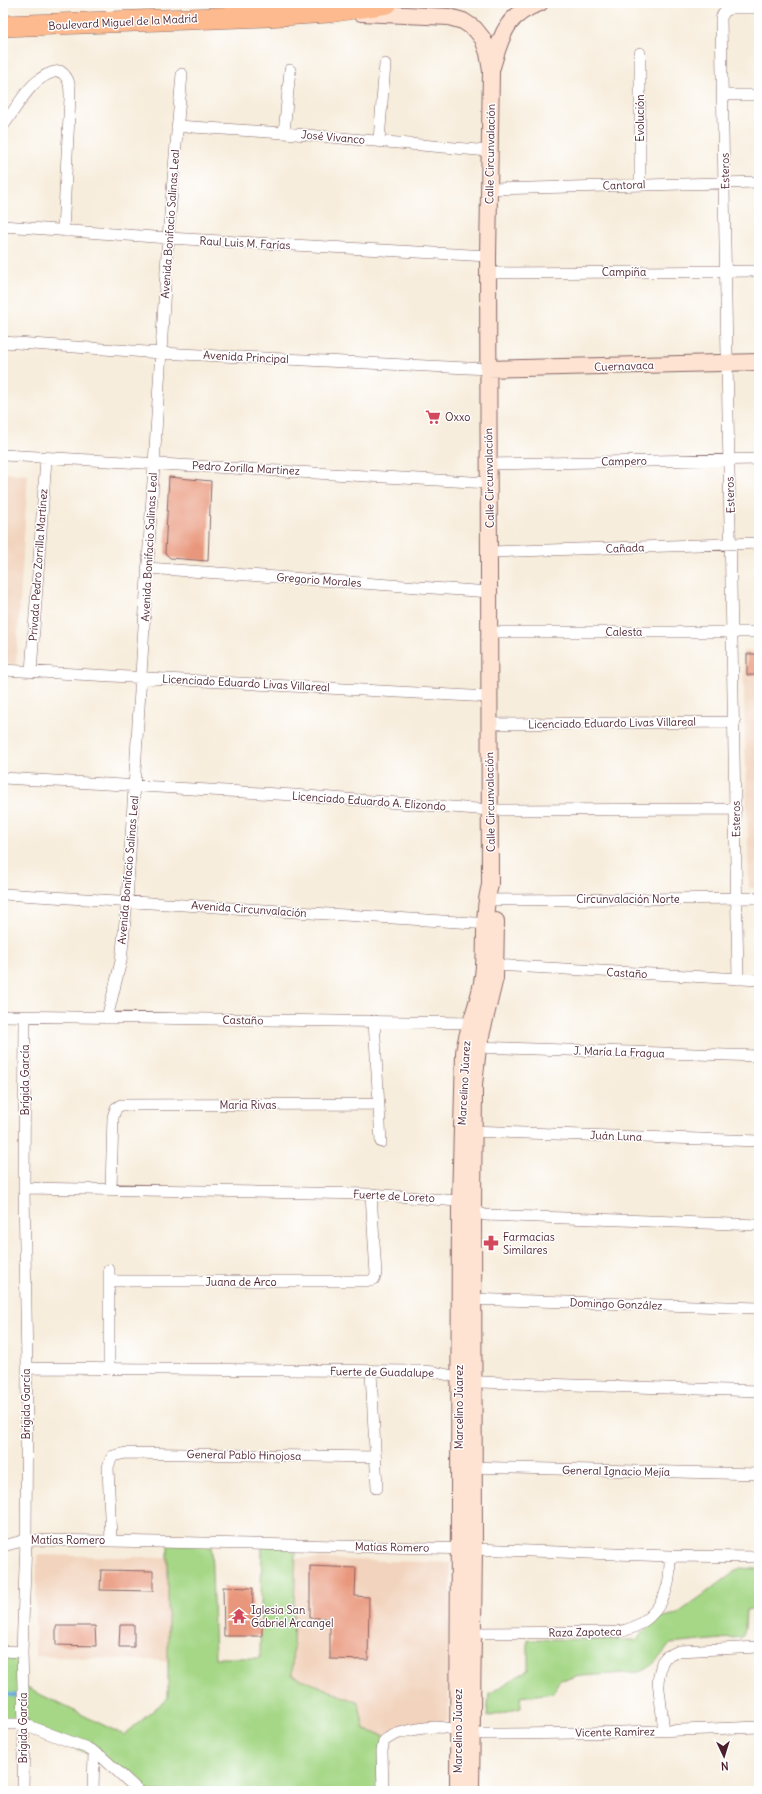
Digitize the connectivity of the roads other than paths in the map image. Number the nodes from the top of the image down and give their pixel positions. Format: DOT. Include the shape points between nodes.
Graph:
graph roads {
  1 [pos="386,3"];
  2 [pos="540,3"];
  3 [pos="759,8"];
  4 [pos="329,12"];
  5 [pos="3,26"];
  6 [pos="640,53"];
  7 [pos="385,64"];
  8 [pos="290,70"];
  9 [pos="491,71"];
  10 [pos="182,74"];
  11 [pos="723,95"];
  12 [pos="759,95"];
  13 [pos="3,126"];
  14 [pos="177,126"];
  15 [pos="284,133"];
  16 [pos="379,140"];
  17 [pos="490,151"];
  18 [pos="725,182"];
  19 [pos="759,182"];
  20 [pos="640,184"];
  21 [pos="489,189"];
  22 [pos="3,226"];
  23 [pos="63,231"];
  24 [pos="168,238"];
  25 [pos="488,256"];
  26 [pos="727,271"];
  27 [pos="759,271"];
  28 [pos="488,273"];
  29 [pos="3,342"];
  30 [pos="161,353"];
  31 [pos="759,362"];
  32 [pos="728,363"];
  33 [pos="488,369"];
  34 [pos="3,455"];
  35 [pos="46,458"];
  36 [pos="729,459"];
  37 [pos="759,459"];
  38 [pos="154,463"];
  39 [pos="488,464"];
  40 [pos="489,483"];
  41 [pos="759,543"];
  42 [pos="732,544"];
  43 [pos="490,552"];
  44 [pos="147,568"];
  45 [pos="490,592"];
  46 [pos="490,632"];
  47 [pos="733,632"];
  48 [pos="759,632"];
  49 [pos="3,670"];
  50 [pos="31,672"];
  51 [pos="142,677"];
  52 [pos="489,697"];
  53 [pos="735,722"];
  54 [pos="489,724"];
  55 [pos="3,778"];
  56 [pos="135,786"];
  57 [pos="736,809"];
  58 [pos="490,810"];
  59 [pos="3,894"];
  60 [pos="737,898"];
  61 [pos="759,898"];
  62 [pos="491,900"];
  63 [pos="127,901"];
  64 [pos="490,924"];
  65 [pos="495,965"];
  66 [pos="738,979"];
  67 [pos="759,980"];
  68 [pos="3,1016"];
  69 [pos="25,1017"];
  70 [pos="107,1018"];
  71 [pos="374,1021"];
  72 [pos="476,1023"];
  73 [pos="471,1047"];
  74 [pos="759,1056"];
  75 [pos="378,1104"];
  76 [pos="468,1131"];
  77 [pos="759,1141"];
  78 [pos="381,1142"];
  79 [pos="24,1188"];
  80 [pos="111,1189"];
  81 [pos="372,1194"];
  82 [pos="467,1207"];
  83 [pos="759,1225"];
  84 [pos="467,1299"];
  85 [pos="759,1308"];
  86 [pos="27,1368"];
  87 [pos="109,1368"];
  88 [pos="371,1372"];
  89 [pos="466,1380"];
  90 [pos="759,1391"];
  91 [pos="375,1457"];
  92 [pos="466,1467"];
  93 [pos="759,1474"];
  94 [pos="377,1488"];
  95 [pos="26,1540"];
  96 [pos="111,1540"];
  97 [pos="3,1546"];
  98 [pos="466,1549"];
  99 [pos="670,1556"];
  100 [pos="759,1557"];
  101 [pos="466,1633"];
  102 [pos="759,1647"];
  103 [pos="3,1651"];
  104 [pos="22,1652"];
  105 [pos="3,1724"];
  106 [pos="24,1724"];
  107 [pos="759,1727"];
  108 [pos="664,1731"];
  109 [pos="465,1732"];
  110 [pos="94,1752"];
  111 [pos="23,1791"];
  112 [pos="93,1791"];
  113 [pos="140,1791"];
  114 [pos="383,1791"];
  115 [pos="458,1791"];
  116 [pos="471,1791"];
  1 -- 4 [label="highway, Boulevard Miguel de la Madrid"];
  2 -- 9 [label="street, Calle Circunvalación" via="526,8 509,22"];
  3 -- 11 [label="street, Esteros" via="731,8 724,12 721,18"];
  4 -- 5 [label="highway, Boulevard Miguel de la Madrid"];
  4 -- 9 [label="street, Calle Circunvalación" via="456,19 480,34 487,49"];
  6 -- 20 [label="street, Evolución"];
  7 -- 16 [label="street"];
  8 -- 15 [label="street"];
  9 -- 17 [label="street, Calle Circunvalación"];
  10 -- 14 [label="street, Avenida Bonifacio Salinas Leal"];
  11 -- 12 [label="street"];
  11 -- 18 [label="street, Esteros"];
  13 -- 23 [label="street" via="33,85 45,74 60,70 66,75 70,98"];
  14 -- 15 [label="street, José Vivanco"];
  14 -- 24 [label="street, Avenida Bonifacio Salinas Leal"];
  15 -- 16 [label="street, José Vivanco"];
  16 -- 17 [label="street, José Vivanco"];
  17 -- 21 [label="street, Calle Circunvalación"];
  18 -- 19 [label="street, Cantoral"];
  18 -- 20 [label="street, Cantoral"];
  18 -- 26 [label="street, Esteros"];
  20 -- 21 [label="street, Cantoral"];
  21 -- 25 [label="street, Calle Circunvalación"];
  22 -- 23 [label="street, Raul Luis M. Farías"];
  23 -- 24 [label="street, Raul Luis M. Farías"];
  24 -- 25 [label="street, Raul Luis M. Farías"];
  24 -- 30 [label="street, Avenida Bonifacio Salinas Leal"];
  25 -- 28 [label="street, Calle Circunvalación"];
  26 -- 27 [label="street, Campiña"];
  26 -- 28 [label="street, Campiña"];
  26 -- 32 [label="street, Esteros"];
  28 -- 33 [label="street, Calle Circunvalación"];
  29 -- 30 [label="street, Avenida Principal"];
  30 -- 33 [label="street, Avenida Principal"];
  30 -- 38 [label="street, Avenida Bonifacio Salinas Leal"];
  31 -- 32 [label="street, Cuernavaca"];
  32 -- 33 [label="street, Cuernavaca"];
  32 -- 36 [label="street, Esteros"];
  33 -- 39 [label="street, Calle Circunvalación"];
  34 -- 35 [label="street, Pedro Zorilla Martinez"];
  35 -- 38 [label="street, Pedro Zorilla Martinez"];
  35 -- 50 [label="street, Privada Pedro Zorrilla Martínez"];
  36 -- 37 [label="street, Campero"];
  36 -- 39 [label="street, Campero"];
  36 -- 42 [label="street, Esteros"];
  38 -- 40 [label="street, Pedro Zorilla Martinez"];
  38 -- 44 [label="street, Avenida Bonifacio Salinas Leal"];
  39 -- 40 [label="street, Calle Circunvalación"];
  40 -- 43 [label="street, Calle Circunvalación"];
  41 -- 42 [label="street, Cañada"];
  42 -- 43 [label="street, Cañada"];
  42 -- 47 [label="street, Esteros"];
  43 -- 45 [label="street, Calle Circunvalación"];
  44 -- 45 [label="street, Gregorio Morales"];
  44 -- 51 [label="street, Avenida Bonifacio Salinas Leal"];
  45 -- 46 [label="street, Calle Circunvalación"];
  46 -- 47 [label="street, Calesta"];
  46 -- 52 [label="street, Calle Circunvalación"];
  47 -- 48 [label="street, Calesta"];
  47 -- 53 [label="street, Esteros"];
  49 -- 50 [label="street, Licenciado Eduardo Livas Villareal"];
  50 -- 51 [label="street, Licenciado Eduardo Livas Villareal"];
  51 -- 52 [label="street, Licenciado Eduardo Livas Villareal"];
  51 -- 56 [label="street, Avenida Bonifacio Salinas Leal"];
  52 -- 54 [label="street, Calle Circunvalación"];
  53 -- 54 [label="street, Licenciado Eduardo Livas Villareal"];
  53 -- 57 [label="street, Esteros"];
  54 -- 58 [label="street, Calle Circunvalación"];
  55 -- 56 [label="street, Licenciado Eduardo A. Elizondo"];
  56 -- 58 [label="street, Licenciado Eduardo A. Elizondo"];
  56 -- 63 [label="street, Avenida Bonifacio Salinas Leal"];
  57 -- 58 [label="street, Licenciado Eduardo A. Elizondo"];
  57 -- 60 [label="street, Esteros"];
  58 -- 62 [label="street, Calle Circunvalación"];
  59 -- 63 [label="street, Avenida Circunvalación"];
  60 -- 61 [label="street, Circunvalación Norte"];
  60 -- 62 [label="street, Circunvalación Norte"];
  60 -- 66 [label="street, Esteros"];
  62 -- 64 [label="street, Calle Circunvalación"];
  63 -- 64 [label="street, Avenida Circunvalación"];
  63 -- 70 [label="street, Avenida Bonifacio Salinas Leal" via="121,961"];
  64 -- 65 [label="street, Calle Circunvalación"];
  64 -- 72 [label="street, Calle Circunvalación"];
  65 -- 66 [label="street, Castaño"];
  65 -- 72 [label="street, Calle Circunvalación" via="492,989"];
  66 -- 67 [label="street, Castaño"];
  68 -- 69 [label="street, Castaño"];
  69 -- 70 [label="street, Castaño"];
  69 -- 79 [label="street, Brígida García"];
  70 -- 71 [label="street, Castaño"];
  71 -- 72 [label="street, Castaño"];
  71 -- 75 [label="street"];
  72 -- 73 [label="street, Marcelino Júarez"];
  73 -- 74 [label="street, J. María La Fragua"];
  73 -- 76 [label="street, Marcelino Júarez" via="475,1073"];
  75 -- 78 [label="street"];
  75 -- 80 [label="street, María Rivas" via="121,1105 116,1108 113,1117"];
  76 -- 77 [label="street, Juán Luna"];
  76 -- 82 [label="street, Marcelino Júarez"];
  79 -- 80 [label="street, Fuerte de Loreto"];
  79 -- 86 [label="street, Brígida García"];
  80 -- 81 [label="street, Fuerte de Loreto"];
  81 -- 82 [label="street, Fuerte de Loreto" via="447,1200"];
  81 -- 87 [label="street, Juana de Arco" via="376,1274 370,1281 109,1275"];
  82 -- 83 [label="street, Fuerte de Loreto" via="478,1214 494,1216"];
  82 -- 84 [label="street, Marcelino Júarez"];
  84 -- 85 [label="street, Domingo González"];
  84 -- 89 [label="street, Marcelino Júarez"];
  86 -- 87 [label="street, Fuerte de Guadalupe"];
  86 -- 95 [label="street, Brígida García"];
  87 -- 88 [label="street, Fuerte de Guadalupe"];
  88 -- 89 [label="street, Fuerte de Guadalupe" via="435,1372"];
  88 -- 91 [label="street"];
  89 -- 90 [label="street, Fuerte de Guadalupe"];
  89 -- 92 [label="street, Marcelino Júarez"];
  91 -- 94 [label="street"];
  91 -- 96 [label="street, General Pablo Hinojosa" via="118,1454 111,1459 108,1467"];
  92 -- 93 [label="street, General Ignacio Mejía"];
  92 -- 98 [label="street, Marcelino Júarez"];
  95 -- 96 [label="street, Matías Romero"];
  95 -- 97 [label="street, Matías Romero"];
  95 -- 104 [label="street, Brígida García"];
  96 -- 98 [label="street, Matías Romero"];
  98 -- 99 [label="street, Matías Romero"];
  98 -- 101 [label="street, Marcelino Júarez"];
  99 -- 100 [label="street, Matías Romero"];
  99 -- 101 [label="street, Raza Zapoteca" via="665,1594 648,1619 630,1631"];
  101 -- 109 [label="street, Marcelino Júarez"];
  102 -- 108 [label="street" via="679,1651 666,1657 662,1662 658,1681"];
  103 -- 104 [label="street"];
  104 -- 106 [label="street, Brígida García"];
  105 -- 106 [label="street"];
  106 -- 110 [label="street"];
  106 -- 111 [label="street, Brígida García"];
  107 -- 108 [label="street, Vicente Ramírez"];
  108 -- 109 [label="street, Vicente Ramírez"];
  109 -- 114 [label="street, Vicente Ramírez" via="436,1728 421,1729 387,1738 382,1751"];
  109 -- 115 [label="street, Marcelino Júarez"];
  109 -- 116 [label="street, Marcelino Júarez"];
  110 -- 112 [label="street"];
  110 -- 113 [label="street"];
}
